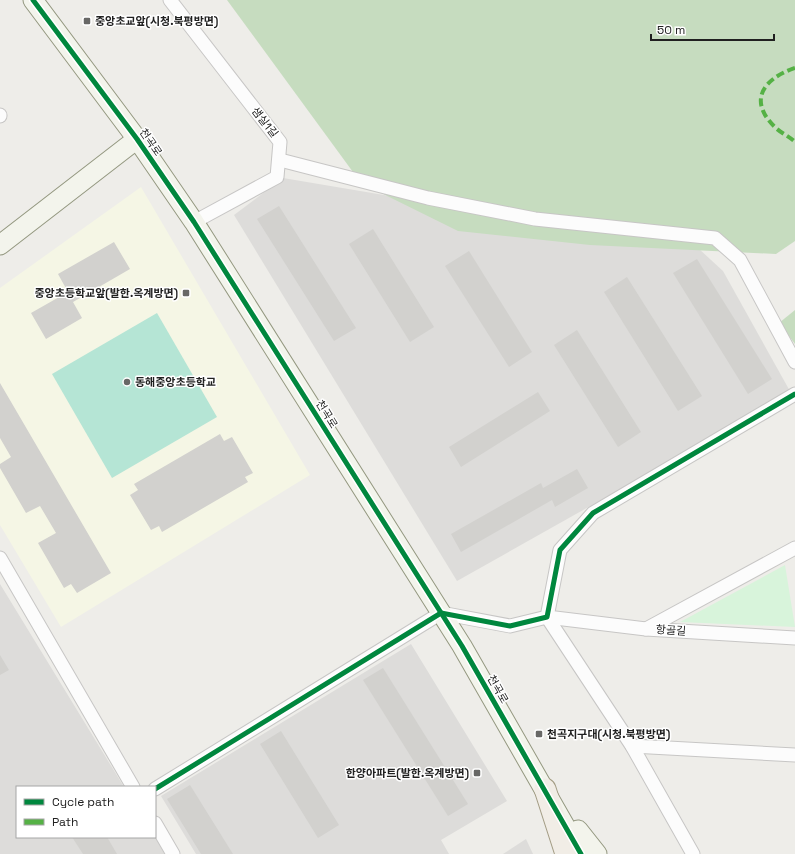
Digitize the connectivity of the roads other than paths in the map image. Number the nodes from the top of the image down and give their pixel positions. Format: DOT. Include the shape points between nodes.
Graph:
graph roads {
  1 [pos="33,0"];
  2 [pos="170,0"];
  3 [pos="137,139"];
  4 [pos="280,160"];
  5 [pos="194,222"];
  6 [pos="0,245"];
  7 [pos="795,362"];
  8 [pos="795,394"];
  9 [pos="795,548"];
  10 [pos="0,558"];
  11 [pos="441,613"];
  12 [pos="547,617"];
  13 [pos="646,629"];
  14 [pos="795,638"];
  15 [pos="632,746"];
  16 [pos="795,755"];
  17 [pos="132,786"];
  18 [pos="156,788"];
  19 [pos="545,790"];
  20 [pos="156,825"];
  21 [pos="174,854"];
  22 [pos="566,854"];
  23 [pos="581,854"];
  24 [pos="597,854"];
  25 [pos="693,854"];
  1 -- 3 [label="street, 천곡로"];
  2 -- 4 [label="street, 샘실1길" via="280,142"];
  3 -- 5 [label="street, 천곡로"];
  3 -- 6 [label="street"];
  4 -- 5 [label="street, 샘실1길" via="276,177"];
  4 -- 7 [label="street" via="428,198 535,219 715,238 740,260"];
  5 -- 11 [label="street, 천곡로"];
  8 -- 12 [label="street" via="593,513 560,550"];
  9 -- 13 [label="street"];
  10 -- 17 [label="street"];
  11 -- 12 [label="street" via="510,626"];
  11 -- 18 [label="street"];
  11 -- 19 [label="street, 천곡로"];
  12 -- 13 [label="street, 항골길"];
  12 -- 15 [label="street"];
  13 -- 14 [label="street, 항골길"];
  15 -- 16 [label="street"];
  15 -- 25 [label="street"];
  19 -- 22 [label="main road"];
  19 -- 23 [label="street, 천곡로"];
  19 -- 24 [label="street"];
  20 -- 21 [label="street"];
}
